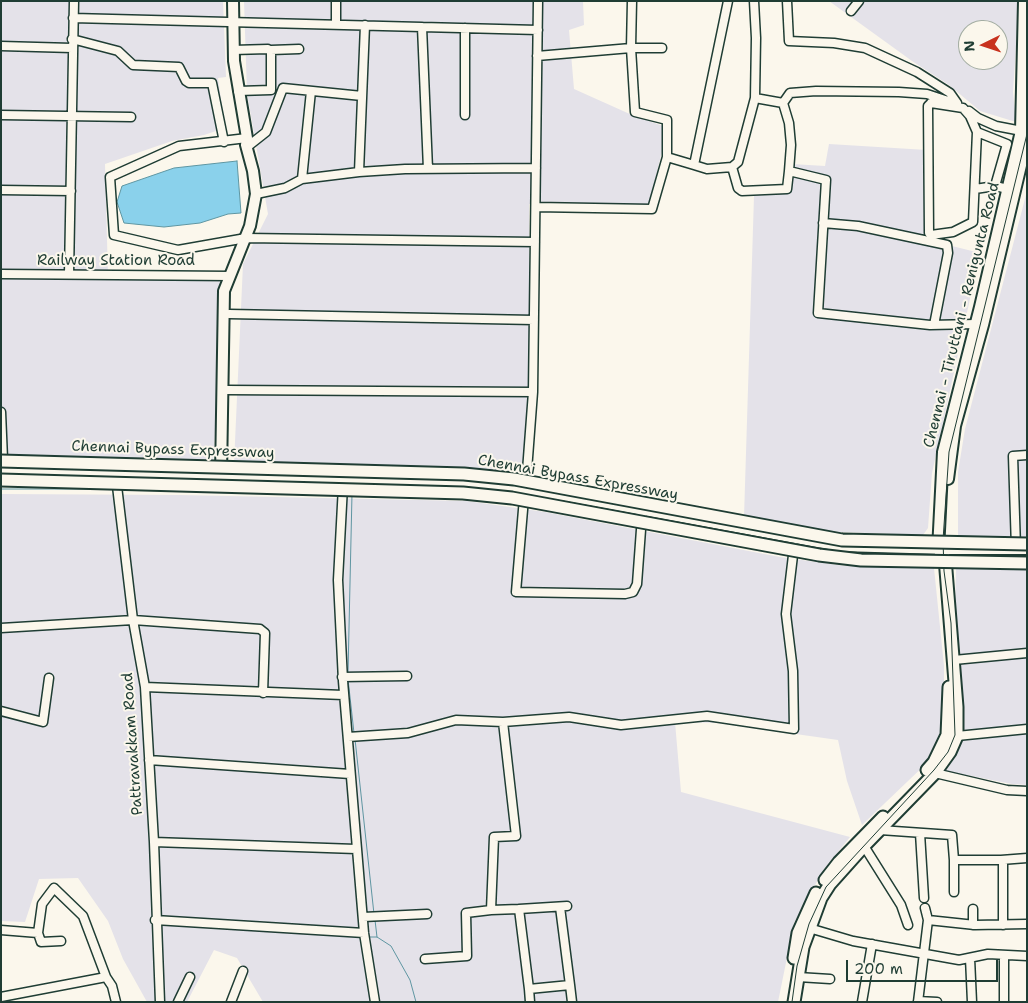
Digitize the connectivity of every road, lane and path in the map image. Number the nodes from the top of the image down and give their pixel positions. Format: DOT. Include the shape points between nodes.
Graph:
graph roads {
  1 [pos="74,1"];
  2 [pos="228,1"];
  3 [pos="233,1"];
  4 [pos="336,1"];
  5 [pos="538,1"];
  6 [pos="632,1"];
  7 [pos="728,1"];
  8 [pos="754,1"];
  9 [pos="787,1"];
  10 [pos="859,1"];
  11 [pos="1024,1"];
  12 [pos="851,11"];
  13 [pos="73,18"];
  14 [pos="230,21"];
  15 [pos="336,24"];
  16 [pos="365,25"];
  17 [pos="422,27"];
  18 [pos="465,28"];
  19 [pos="538,30"];
  20 [pos="72,39"];
  21 [pos="1,46"];
  22 [pos="72,48"];
  23 [pos="631,48"];
  24 [pos="662,48"];
  25 [pos="298,49"];
  26 [pos="233,50"];
  27 [pos="271,50"];
  28 [pos="537,56"];
  29 [pos="1025,73"];
  30 [pos="238,91"];
  31 [pos="311,91"];
  32 [pos="362,96"];
  33 [pos="755,98"];
  34 [pos="783,103"];
  35 [pos="957,103"];
  36 [pos="1,115"];
  37 [pos="465,115"];
  38 [pos="72,116"];
  39 [pos="131,117"];
  40 [pos="1024,131"];
  41 [pos="977,132"];
  42 [pos="1027,140"];
  43 [pos="224,142"];
  44 [pos="245,142"];
  45 [pos="667,157"];
  46 [pos="694,166"];
  47 [pos="732,167"];
  48 [pos="536,168"];
  49 [pos="428,169"];
  50 [pos="789,171"];
  51 [pos="360,172"];
  52 [pos="302,179"];
  53 [pos="995,186"];
  54 [pos="975,189"];
  55 [pos="1008,189"];
  56 [pos="1,190"];
  57 [pos="71,191"];
  58 [pos="256,194"];
  59 [pos="536,207"];
  60 [pos="823,223"];
  61 [pos="246,238"];
  62 [pos="535,242"];
  63 [pos="1,274"];
  64 [pos="70,274"];
  65 [pos="228,280"];
  66 [pos="229,314"];
  67 [pos="534,320"];
  68 [pos="976,324"];
  69 [pos="934,325"];
  70 [pos="968,368"];
  71 [pos="227,390"];
  72 [pos="533,392"];
  73 [pos="1,412"];
  74 [pos="1027,455"];
  75 [pos="2,461"];
  76 [pos="1,474"];
  77 [pos="192,479"];
  78 [pos="223,479"];
  79 [pos="1,481"];
  80 [pos="118,488"];
  81 [pos="343,488"];
  82 [pos="525,492"];
  83 [pos="642,516"];
  84 [pos="794,545"];
  85 [pos="1023,547"];
  86 [pos="941,554"];
  87 [pos="1027,558"];
  88 [pos="1027,563"];
  89 [pos="133,620"];
  90 [pos="1,628"];
  91 [pos="1027,653"];
  92 [pos="954,660"];
  93 [pos="407,676"];
  94 [pos="342,677"];
  95 [pos="49,678"];
  96 [pos="145,687"];
  97 [pos="263,693"];
  98 [pos="344,695"];
  99 [pos="1,711"];
  100 [pos="503,722"];
  101 [pos="1027,729"];
  102 [pos="956,736"];
  103 [pos="352,737"];
  104 [pos="149,760"];
  105 [pos="935,773"];
  106 [pos="350,774"];
  107 [pos="1027,791"];
  108 [pos="880,830"];
  109 [pos="920,833"];
  110 [pos="154,842"];
  111 [pos="864,846"];
  112 [pos="356,849"];
  113 [pos="1027,858"];
  114 [pos="954,860"];
  115 [pos="1001,860"];
  116 [pos="954,892"];
  117 [pos="924,898"];
  118 [pos="926,908"];
  119 [pos="519,909"];
  120 [pos="973,909"];
  121 [pos="491,910"];
  122 [pos="427,914"];
  123 [pos="363,917"];
  124 [pos="155,920"];
  125 [pos="928,920"];
  126 [pos="1027,924"];
  127 [pos="908,925"];
  128 [pos="973,925"];
  129 [pos="1003,925"];
  130 [pos="810,928"];
  131 [pos="1,930"];
  132 [pos="38,933"];
  133 [pos="364,933"];
  134 [pos="61,941"];
  135 [pos="872,944"];
  136 [pos="925,955"];
  137 [pos="1004,955"];
  138 [pos="1027,956"];
  139 [pos="970,958"];
  140 [pos="425,959"];
  141 [pos="243,970"];
  142 [pos="106,977"];
  143 [pos="190,977"];
  144 [pos="798,977"];
  145 [pos="830,979"];
  146 [pos="570,985"];
  147 [pos="529,989"];
  148 [pos="1,997"];
  149 [pos="234,1000"];
  150 [pos="918,1001"];
  151 [pos="116,1002"];
  152 [pos="160,1002"];
  153 [pos="178,1002"];
  154 [pos="375,1002"];
  155 [pos="530,1002"];
  156 [pos="572,1002"];
  157 [pos="786,1002"];
  158 [pos="794,1002"];
  159 [pos="862,1002"];
  160 [pos="937,1002"];
  161 [pos="972,1002"];
  162 [pos="1004,1002"];
  1 -- 13 [label="street"];
  2 -- 14 [label="main road"];
  3 -- 14 [label="main road"];
  4 -- 15 [label="street"];
  5 -- 19 [label="street"];
  6 -- 23 [label="street"];
  7 -- 46 [label="street"];
  8 -- 33 [label="street"];
  9 -- 35 [label="street" via="789,41 864,48 917,72 950,93"];
  10 -- 12 [label="street"];
  11 -- 29 [label="main road, Chennai - Tiruttani - Renigunta Road"];
  13 -- 14 [label="street"];
  13 -- 20 [label="street"];
  14 -- 15 [label="street"];
  14 -- 26 [label="main road"];
  14 -- 44 [label="main road" via="229,60"];
  15 -- 16 [label="street"];
  16 -- 17 [label="street"];
  16 -- 32 [label="street"];
  17 -- 18 [label="street"];
  17 -- 49 [label="street"];
  18 -- 19 [label="street"];
  18 -- 37 [label="street"];
  19 -- 28 [label="street"];
  20 -- 22 [label="street"];
  20 -- 43 [label="street" via="118,51 133,65 179,67 189,83 212,83"];
  21 -- 22 [label="street"];
  22 -- 38 [label="street"];
  23 -- 24 [label="street"];
  23 -- 28 [label="street"];
  23 -- 45 [label="street" via="635,112 667,120"];
  25 -- 27 [label="street"];
  26 -- 27 [label="street"];
  26 -- 30 [label="main road"];
  27 -- 30 [label="street" via="270,90"];
  28 -- 48 [label="street"];
  29 -- 40 [label="main road, Chennai - Tiruttani - Renigunta Road"];
  30 -- 44 [label="main road"];
  31 -- 32 [label="street"];
  31 -- 44 [label="street" via="283,88 266,132"];
  31 -- 52 [label="street"];
  32 -- 51 [label="street"];
  33 -- 34 [label="street"];
  33 -- 47 [label="street" via="738,162"];
  34 -- 35 [label="street" via="790,93 816,91 926,94"];
  34 -- 50 [label="street" via="791,145"];
  35 -- 40 [label="street" via="996,126"];
  36 -- 38 [label="street"];
  38 -- 39 [label="street"];
  38 -- 57 [label="street"];
  40 -- 55 [label="main road, Chennai - Tiruttani - Renigunta Road"];
  41 -- 53 [label="street" via="1007,144"];
  41 -- 54 [label="street"];
  41 -- 54 [label="street" via="963,108 930,103 928,106 929,235 953,232 973,222"];
  42 -- 70 [label="main road, Chennai - Tiruttani - Renigunta Road"];
  43 -- 44 [label="street"];
  43 -- 61 [label="street" via="179,146 110,177 114,235 178,250"];
  44 -- 58 [label="main road"];
  45 -- 46 [label="street"];
  45 -- 59 [label="street" via="652,209"];
  46 -- 47 [label="street" via="707,169"];
  47 -- 50 [label="street" via="738,188 742,191 787,189"];
  48 -- 49 [label="street"];
  48 -- 59 [label="street"];
  49 -- 51 [label="street"];
  50 -- 60 [label="street" via="826,180"];
  51 -- 52 [label="street"];
  52 -- 58 [label="street" via="285,188"];
  53 -- 54 [label="street"];
  53 -- 55 [label="street"];
  55 -- 68 [label="main road, Chennai - Tiruttani - Renigunta Road"];
  56 -- 57 [label="street"];
  57 -- 64 [label="street"];
  58 -- 61 [label="main road"];
  59 -- 62 [label="street"];
  60 -- 69 [label="street" via="818,312"];
  60 -- 69 [label="street" via="858,226 947,245"];
  61 -- 62 [label="street"];
  61 -- 65 [label="main road"];
  62 -- 67 [label="street"];
  63 -- 64 [label="street, Railway Station Road"];
  64 -- 65 [label="street, Railway Station Road"];
  65 -- 66 [label="main road"];
  65 -- 78 [label="main road" via="224,291"];
  66 -- 67 [label="street"];
  66 -- 71 [label="main road"];
  67 -- 72 [label="street"];
  68 -- 69 [label="street"];
  68 -- 70 [label="main road, Chennai - Tiruttani - Renigunta Road"];
  70 -- 86 [label="main road, Chennai - Tiruttani - Renigunta Road" via="943,452"];
  71 -- 72 [label="street"];
  71 -- 78 [label="main road"];
  72 -- 82 [label="street"];
  73 -- 75 [label="street"];
  74 -- 85 [label="street" via="1013,456"];
  75 -- 77 [label="highway"];
  75 -- 85 [label="highway, Chennai Bypass Expressway, bridge" via="464,474 514,479 842,540"];
  76 -- 77 [label="highway, bridge"];
  77 -- 78 [label="main road"];
  77 -- 80 [label="main road" via="185,488"];
  78 -- 81 [label="main road"];
  79 -- 80 [label="main road"];
  79 -- 88 [label="highway, Chennai Bypass Expressway, bridge" via="463,493 512,498 861,560"];
  80 -- 89 [label="street, Pattravakkam Road"];
  81 -- 82 [label="main road" via="477,483"];
  81 -- 94 [label="street" via="338,580"];
  82 -- 83 [label="main road"];
  82 -- 83 [label="street" via="516,592 633,592"];
  82 -- 86 [label="main road" via="832,545"];
  83 -- 84 [label="main road"];
  84 -- 86 [label="main road" via="866,556"];
  84 -- 100 [label="street" via="786,614 793,672 794,728 696,716 621,725 569,716"];
  85 -- 86 [label="main road"];
  86 -- 87 [label="main road"];
  86 -- 92 [label="highway, Chennai - Tiruttani - Renigunta Road"];
  86 -- 157 [label="highway, Chennai - Tiruttani - Renigunta Road" via="940,603 948,685 947,735 934,762 819,887 798,933"];
  89 -- 90 [label="street"];
  89 -- 96 [label="street, Pattravakkam Road"];
  89 -- 97 [label="street" via="264,630"];
  91 -- 92 [label="street"];
  92 -- 102 [label="highway, Chennai - Tiruttani - Renigunta Road"];
  93 -- 94 [label="street"];
  94 -- 98 [label="street"];
  95 -- 99 [label="street" via="43,722"];
  96 -- 97 [label="street"];
  96 -- 104 [label="street, Pattravakkam Road"];
  97 -- 98 [label="street"];
  98 -- 103 [label="street"];
  100 -- 103 [label="street" via="456,720 408,734"];
  100 -- 121 [label="street" via="516,836 494,837"];
  101 -- 102 [label="street"];
  102 -- 105 [label="highway, Chennai - Tiruttani - Renigunta Road" via="950,752"];
  103 -- 106 [label="street"];
  104 -- 106 [label="street"];
  104 -- 110 [label="street, Pattravakkam Road"];
  105 -- 107 [label="street" via="1007,790"];
  105 -- 108 [label="highway, Chennai - Tiruttani - Renigunta Road"];
  106 -- 112 [label="street"];
  108 -- 109 [label="street"];
  108 -- 111 [label="highway, Chennai - Tiruttani - Renigunta Road"];
  109 -- 114 [label="street" via="952,835"];
  109 -- 117 [label="street"];
  110 -- 112 [label="street"];
  110 -- 124 [label="street, Pattravakkam Road"];
  111 -- 127 [label="street" via="901,905"];
  111 -- 130 [label="highway, Chennai - Tiruttani - Renigunta Road" via="825,892"];
  112 -- 123 [label="street"];
  113 -- 115 [label="street"];
  114 -- 115 [label="street"];
  114 -- 116 [label="street"];
  115 -- 129 [label="street"];
  118 -- 125 [label="street"];
  119 -- 121 [label="street"];
  119 -- 146 [label="street" via="563,906"];
  119 -- 147 [label="street"];
  120 -- 128 [label="street"];
  121 -- 140 [label="street" via="466,913 467,956"];
  122 -- 123 [label="street"];
  123 -- 133 [label="street"];
  124 -- 133 [label="street" via="243,928"];
  124 -- 152 [label="street, Pattravakkam Road"];
  125 -- 128 [label="street"];
  125 -- 136 [label="street"];
  126 -- 129 [label="street"];
  128 -- 129 [label="street"];
  130 -- 135 [label="street"];
  130 -- 144 [label="highway, Chennai - Tiruttani - Renigunta Road"];
  131 -- 132 [label="street"];
  132 -- 134 [label="street" via="41,942"];
  132 -- 142 [label="street" via="42,904 54,888 83,916"];
  133 -- 154 [label="street"];
  135 -- 136 [label="street"];
  135 -- 159 [label="street"];
  136 -- 139 [label="street" via="959,960"];
  136 -- 150 [label="street"];
  137 -- 138 [label="street"];
  137 -- 139 [label="street"];
  137 -- 162 [label="street"];
  139 -- 161 [label="street"];
  141 -- 149 [label="street"];
  142 -- 148 [label="street"];
  142 -- 151 [label="street"];
  143 -- 153 [label="street"];
  144 -- 145 [label="street"];
  144 -- 158 [label="highway, Chennai - Tiruttani - Renigunta Road"];
  146 -- 147 [label="street"];
  146 -- 156 [label="street"];
  147 -- 155 [label="street"];
  150 -- 160 [label="street"];
}
